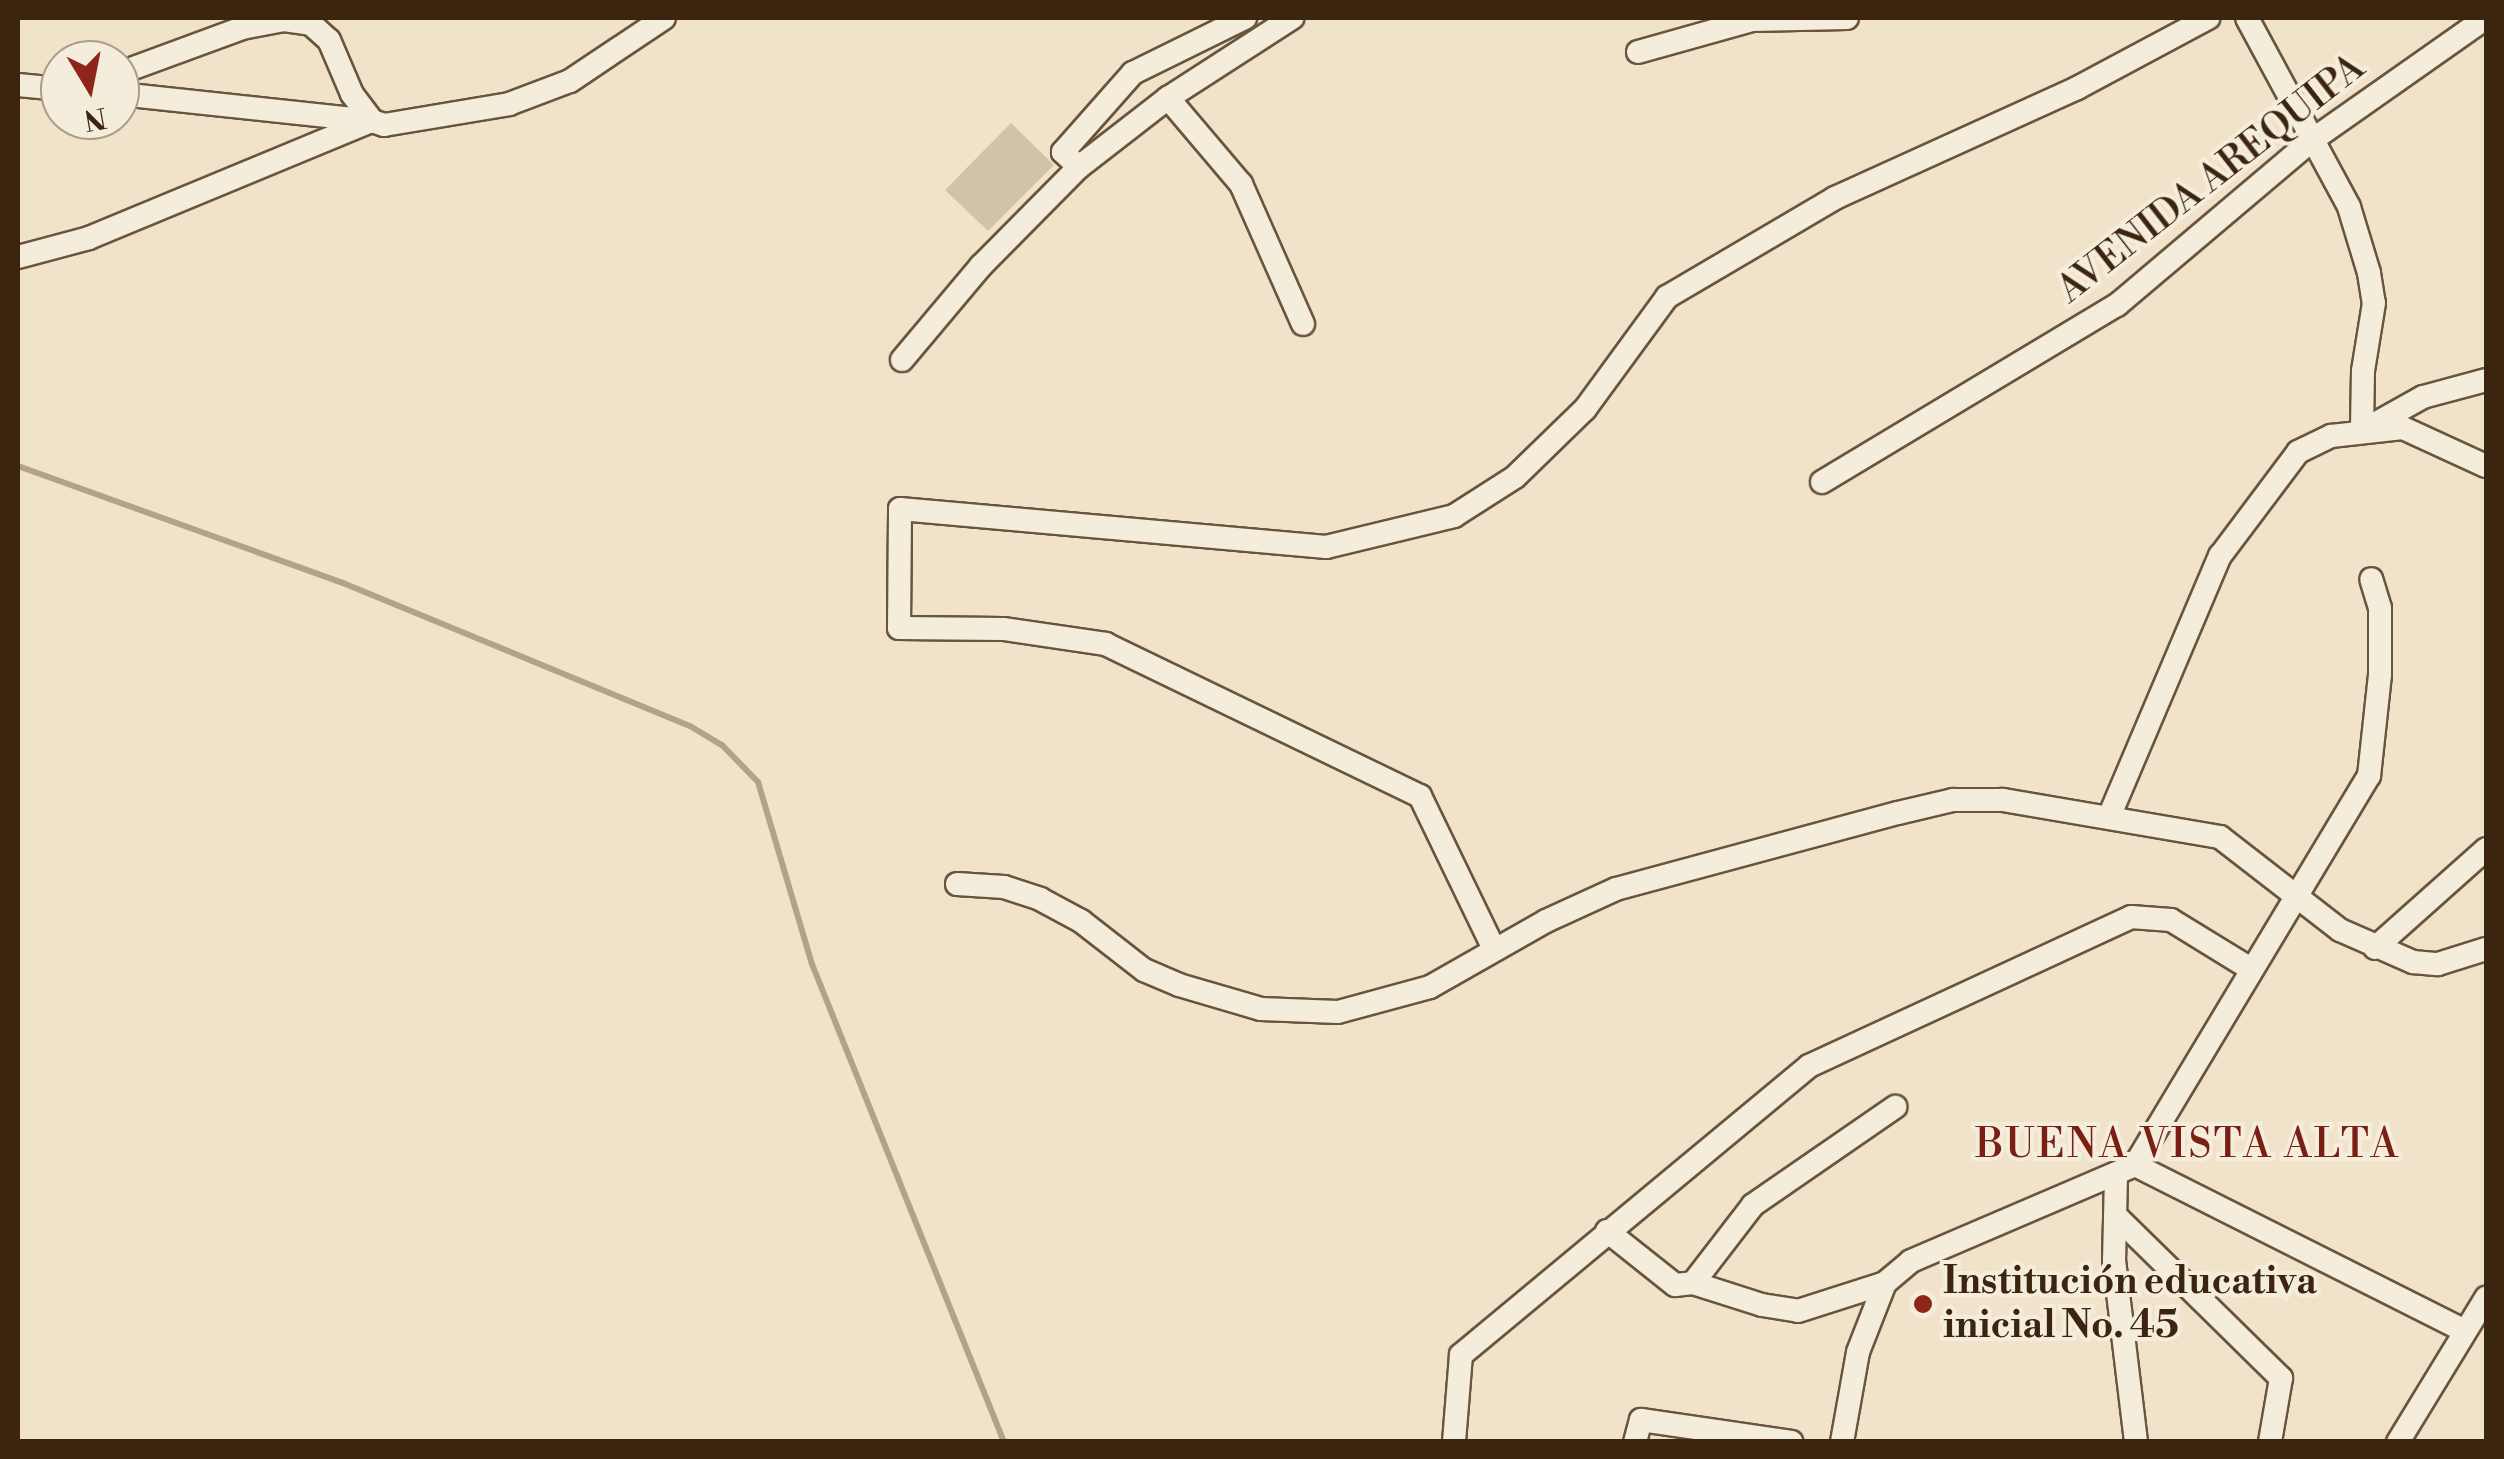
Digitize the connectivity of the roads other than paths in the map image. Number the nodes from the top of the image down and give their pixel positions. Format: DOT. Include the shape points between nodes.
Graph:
graph roads {
  1 [pos="664,18"];
  2 [pos="1245,18"];
  3 [pos="1292,18"];
  4 [pos="1847,18"];
  5 [pos="2208,18"];
  6 [pos="2247,18"];
  7 [pos="2486,18"];
  8 [pos="1638,52"];
  9 [pos="140,66"];
  10 [pos="140,96"];
  11 [pos="1168,98"];
  12 [pos="372,121"];
  13 [pos="2312,142"];
  14 [pos="1079,166"];
  15 [pos="18,257"];
  16 [pos="1304,324"];
  17 [pos="902,360"];
  18 [pos="2486,380"];
  19 [pos="2362,431"];
  20 [pos="2486,466"];
  21 [pos="1822,482"];
  22 [pos="2371,580"];
  23 [pos="2108,817"];
  24 [pos="2485,856"];
  25 [pos="957,884"];
  26 [pos="2296,894"];
  27 [pos="2374,948"];
  28 [pos="1494,949"];
  29 [pos="2486,949"];
  30 [pos="2250,968"];
  31 [pos="1895,1107"];
  32 [pos="2125,1170"];
  33 [pos="2115,1215"];
  34 [pos="1607,1231"];
  35 [pos="1693,1283"];
  36 [pos="1885,1283"];
  37 [pos="2486,1298"];
  38 [pos="2465,1331"];
  39 [pos="1454,1442"];
  40 [pos="1635,1442"];
  41 [pos="1791,1442"];
  42 [pos="1842,1442"];
  43 [pos="2136,1442"];
  44 [pos="2270,1442"];
  45 [pos="2398,1442"];
  1 -- 12 [label="street" via="570,81 508,104 384,125"];
  2 -- 14 [label="street" via="1133,74 1063,152"];
  3 -- 11 [label="street"];
  4 -- 8 [label="street" via="1752,20"];
  5 -- 28 [label="street" via="2077,88 1835,198 1667,296 1585,410 1514,477 1454,516 1326,546 900,509 899,628 1003,629 1106,644 1404,788 1432,811"];
  6 -- 13 [label="street"];
  7 -- 13 [label="street, AVENIDA AREQUIPA"];
  9 -- 12 [label="street" via="242,28 284,20 312,24 329,40"];
  10 -- 12 [label="street"];
  11 -- 14 [label="street"];
  11 -- 16 [label="street" via="1240,184"];
  12 -- 15 [label="street" via="88,238"];
  13 -- 19 [label="street" via="2349,207 2369,273 2374,303 2362,370"];
  13 -- 21 [label="street, AVENIDA AREQUIPA" via="2117,305"];
  14 -- 17 [label="street"];
  18 -- 19 [label="street" via="2423,397"];
  19 -- 20 [label="street" via="2403,428"];
  19 -- 23 [label="street" via="2330,436 2298,452 2220,556"];
  22 -- 26 [label="street" via="2380,608 2380,706 2369,776"];
  23 -- 26 [label="street" via="2220,837"];
  23 -- 28 [label="street" via="2003,800 1953,800 1616,890"];
  24 -- 27 [label="street"];
  25 -- 28 [label="street" via="1004,886 1040,900 1081,921 1144,970 1261,1008 1304,1013 1374,1006 1430,987"];
  26 -- 27 [label="street"];
  26 -- 30 [label="street"];
  27 -- 29 [label="street" via="2438,964"];
  30 -- 32 [label="street"];
  30 -- 34 [label="street" via="2171,920 2119,920 1808,1066"];
  31 -- 35 [label="street" via="1753,1205"];
  32 -- 33 [label="street"];
  32 -- 36 [label="street" via="1911,1261"];
  32 -- 38 [label="street"];
  33 -- 43 [label="street" via="2114,1260"];
  33 -- 44 [label="street" via="2281,1378"];
  34 -- 35 [label="street" via="1675,1286"];
  34 -- 39 [label="street" via="1461,1355"];
  35 -- 36 [label="street" via="1798,1311"];
  36 -- 42 [label="street" via="1858,1352"];
  37 -- 38 [label="street"];
  38 -- 45 [label="street"];
  40 -- 41 [label="street" via="1641,1420"];
}
